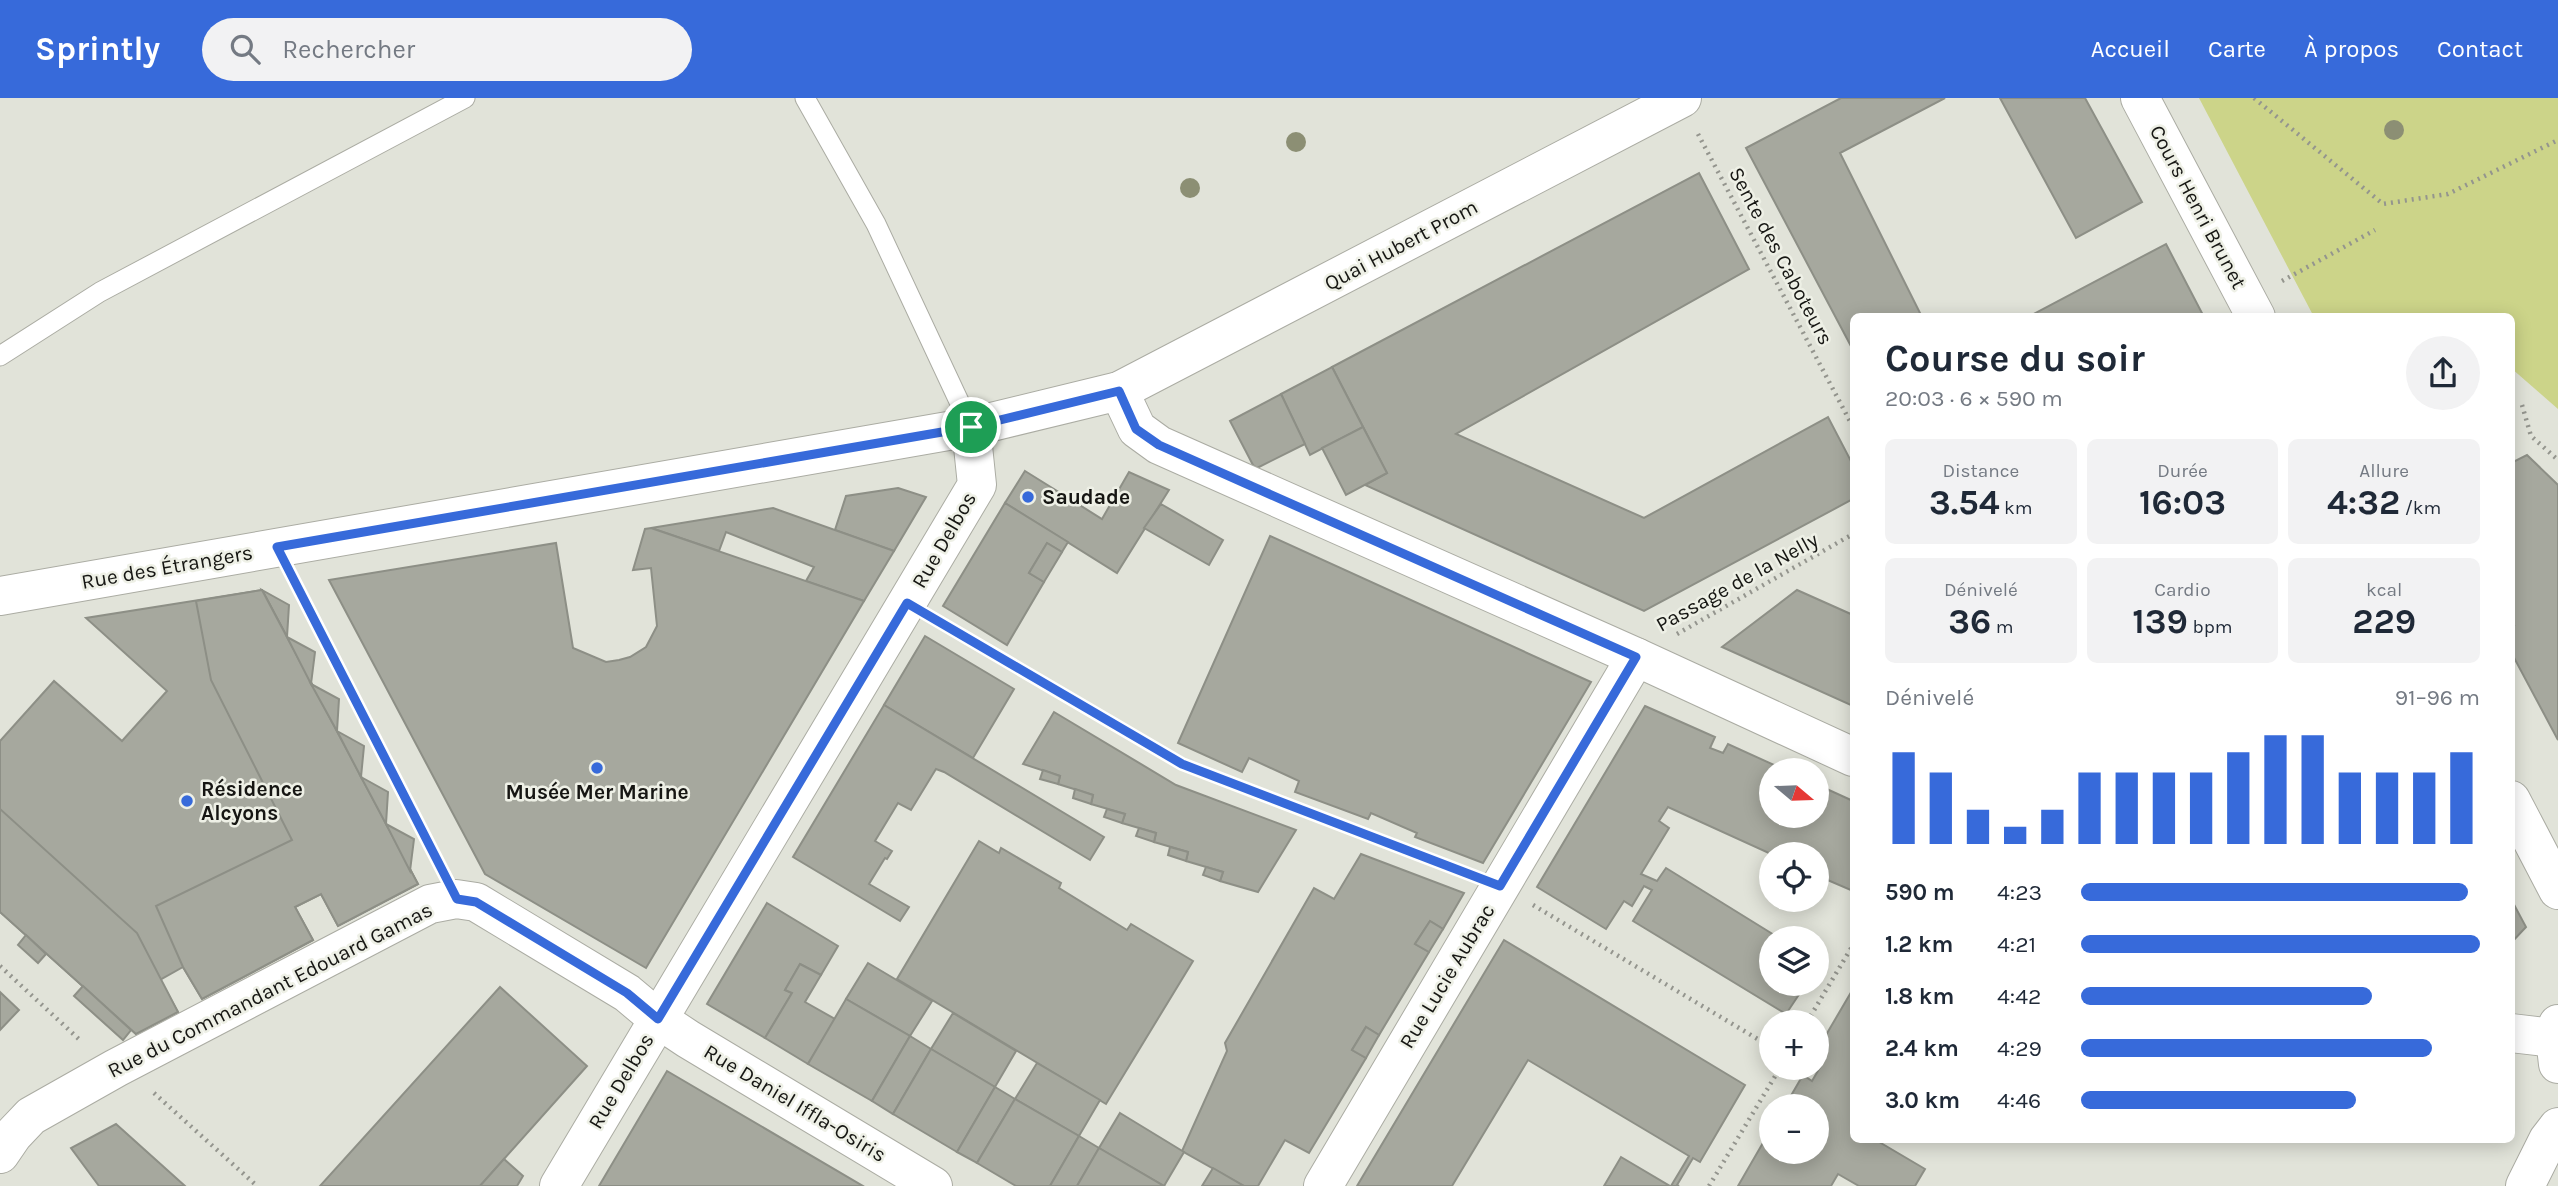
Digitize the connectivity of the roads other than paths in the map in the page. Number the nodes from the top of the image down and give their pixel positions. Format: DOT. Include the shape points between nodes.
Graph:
graph roads {
  1 [pos="465,98"];
  2 [pos="805,98"];
  3 [pos="2140,98"];
  4 [pos="1681,99"];
  5 [pos="2251,308"];
  6 [pos="0,356"];
  7 [pos="1119,391"];
  8 [pos="971,427"];
  9 [pos="0,596"];
  10 [pos="1636,657"];
  11 [pos="1850,756"];
  12 [pos="2515,808"];
  13 [pos="2558,890"];
  14 [pos="658,1019"];
  15 [pos="2515,1034"];
  16 [pos="2557,1042"];
  17 [pos="2558,1127"];
  18 [pos="0,1154"];
  19 [pos="559,1186"];
  20 [pos="933,1186"];
  21 [pos="1323,1186"];
  22 [pos="2525,1186"];
  1 -- 6 [label="lane" via="100,292"];
  2 -- 8 [label="lane" via="876,224"];
  3 -- 5 [label="street, Cours Henri Brunet"];
  4 -- 7 [label="street, Quai Hubert Prom"];
  7 -- 8 [label="street, Rue des Étrangers"];
  7 -- 10 [label="street" via="1136,429 1159,445"];
  8 -- 9 [label="street, Rue des Étrangers"];
  8 -- 14 [label="street, Rue Delbos" via="977,485"];
  10 -- 11 [label="street"];
  10 -- 21 [label="street, Rue Lucie Aubrac"];
  12 -- 13 [label="street"];
  14 -- 18 [label="street, Rue du Commandant Edouard Gamas" via="627,993 476,902 457,899 430,904 30,1116"];
  14 -- 19 [label="street, Rue Delbos"];
  14 -- 20 [label="street, Rue Daniel Iffla-Osiris"];
  15 -- 16 [label="street"];
  17 -- 22 [label="street"];
}
